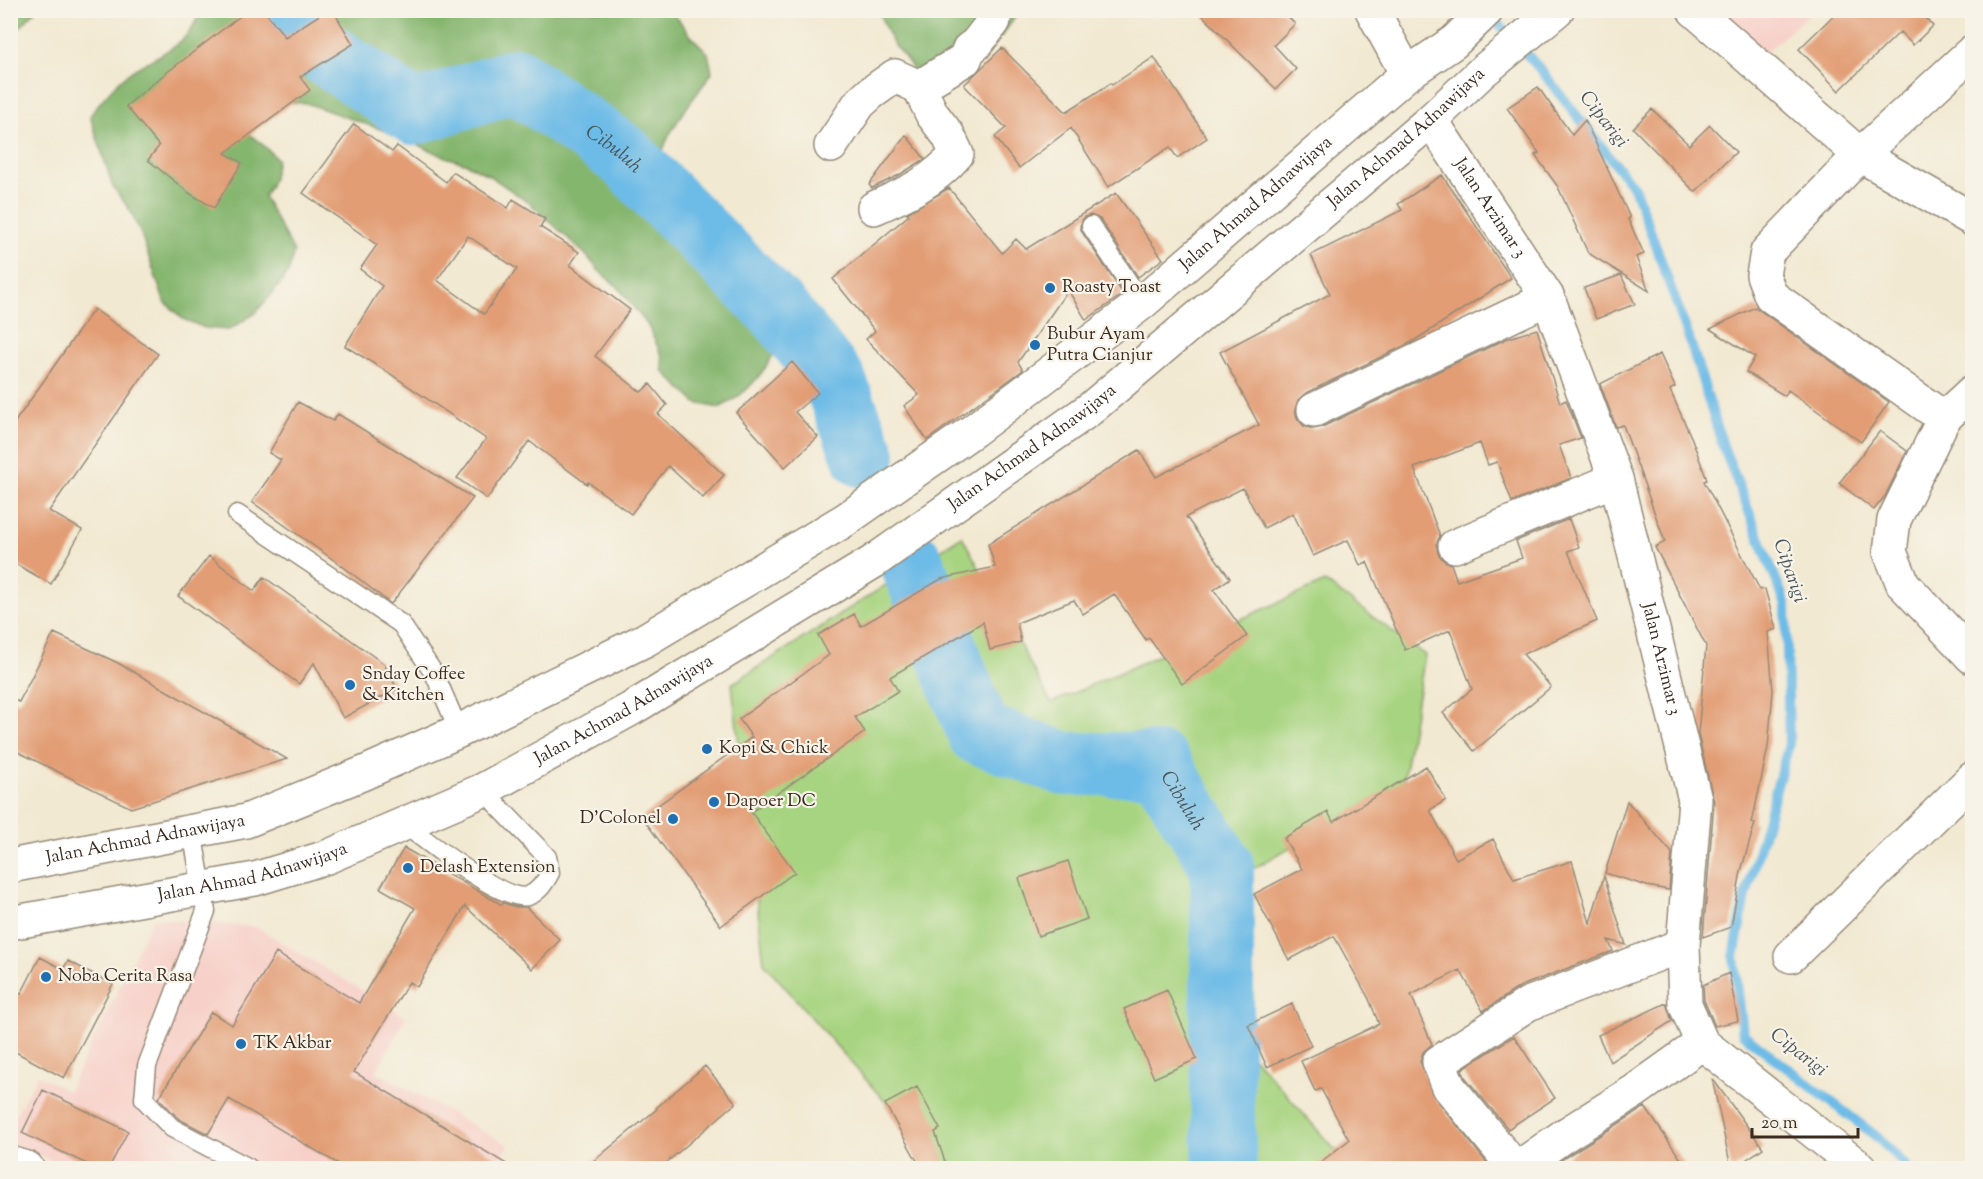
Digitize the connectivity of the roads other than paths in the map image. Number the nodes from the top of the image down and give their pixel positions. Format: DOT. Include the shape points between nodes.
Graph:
graph roads {
  1 [pos="988,10"];
  2 [pos="1372,10"];
  3 [pos="1487,10"];
  4 [pos="1694,10"];
  5 [pos="1556,11"];
  6 [pos="1972,52"];
  7 [pos="1430,58"];
  8 [pos="1471,83"];
  9 [pos="919,87"];
  10 [pos="1431,120"];
  11 [pos="831,146"];
  12 [pos="1860,154"];
  13 [pos="874,208"];
  14 [pos="1972,219"];
  15 [pos="1091,226"];
  16 [pos="1548,298"];
  17 [pos="1143,303"];
  18 [pos="1972,392"];
  19 [pos="1314,410"];
  20 [pos="1944,418"];
  21 [pos="974,430"];
  22 [pos="1616,479"];
  23 [pos="237,514"];
  24 [pos="1455,546"];
  25 [pos="793,552"];
  26 [pos="819,594"];
  27 [pos="1972,657"];
  28 [pos="459,731"];
  29 [pos="1972,778"];
  30 [pos="483,790"];
  31 [pos="404,824"];
  32 [pos="192,831"];
  33 [pos="10,866"];
  34 [pos="202,890"];
  35 [pos="10,923"];
  36 [pos="1683,945"];
  37 [pos="1791,956"];
  38 [pos="1702,1043"];
  39 [pos="10,1163"];
  40 [pos="27,1168"];
  41 [pos="249,1168"];
  42 [pos="1517,1168"];
  43 [pos="1860,1168"];
  1 -- 9 [label="street" via="994,21 965,58"];
  2 -- 7 [label="street"];
  3 -- 7 [label="street"];
  4 -- 12 [label="street"];
  5 -- 8 [label="street, Jalan Achmad Adnawijaya"];
  6 -- 12 [label="street"];
  7 -- 8 [label="street"];
  7 -- 17 [label="street, Jalan Ahmad Adnawijaya"];
  8 -- 10 [label="street, Jalan Achmad Adnawijaya"];
  9 -- 11 [label="street" via="895,76 859,104"];
  9 -- 13 [label="street" via="957,154 943,171"];
  10 -- 16 [label="street, Jalan Arzimar 3"];
  10 -- 26 [label="street, Jalan Achmad Adnawijaya" via="1090,409 873,562"];
  12 -- 14 [label="street"];
  12 -- 20 [label="street" via="1767,252 1762,275 1771,296"];
  15 -- 17 [label="lane"];
  16 -- 19 [label="street"];
  16 -- 22 [label="street, Jalan Arzimar 3"];
  17 -- 21 [label="street, Jalan Ahmad Adnawijaya"];
  18 -- 20 [label="street"];
  20 -- 27 [label="street" via="1894,520 1890,552 1903,584"];
  21 -- 25 [label="street, Jalan Achmad Adnawijaya"];
  22 -- 24 [label="street"];
  22 -- 36 [label="street, Jalan Arzimar 3" via="1695,800"];
  23 -- 28 [label="lane" via="401,624 435,675"];
  25 -- 26 [label="street"];
  25 -- 28 [label="street, Jalan Achmad Adnawijaya" via="645,640"];
  26 -- 30 [label="street, Jalan Achmad Adnawijaya" via="631,709"];
  28 -- 32 [label="street, Jalan Achmad Adnawijaya" via="246,821"];
  29 -- 37 [label="street"];
  30 -- 31 [label="street, Jalan Ahmad Adnawijaya"];
  30 -- 31 [label="lane" via="547,857 550,873 543,887 527,896 486,883"];
  31 -- 34 [label="street, Jalan Ahmad Adnawijaya" via="327,857"];
  32 -- 33 [label="street, Jalan Achmad Adnawijaya"];
  32 -- 34 [label="lane"];
  34 -- 35 [label="street, Jalan Ahmad Adnawijaya"];
  34 -- 41 [label="lane" via="206,911 147,1066 144,1100 172,1128"];
  36 -- 38 [label="street, Jalan Arzimar 3" via="1684,1004"];
  36 -- 42 [label="street" via="1528,1004 1439,1062 1449,1087"];
  38 -- 42 [label="street"];
  38 -- 43 [label="street, Jalan Arzimar 3"];
  39 -- 40 [label="street"];
}
